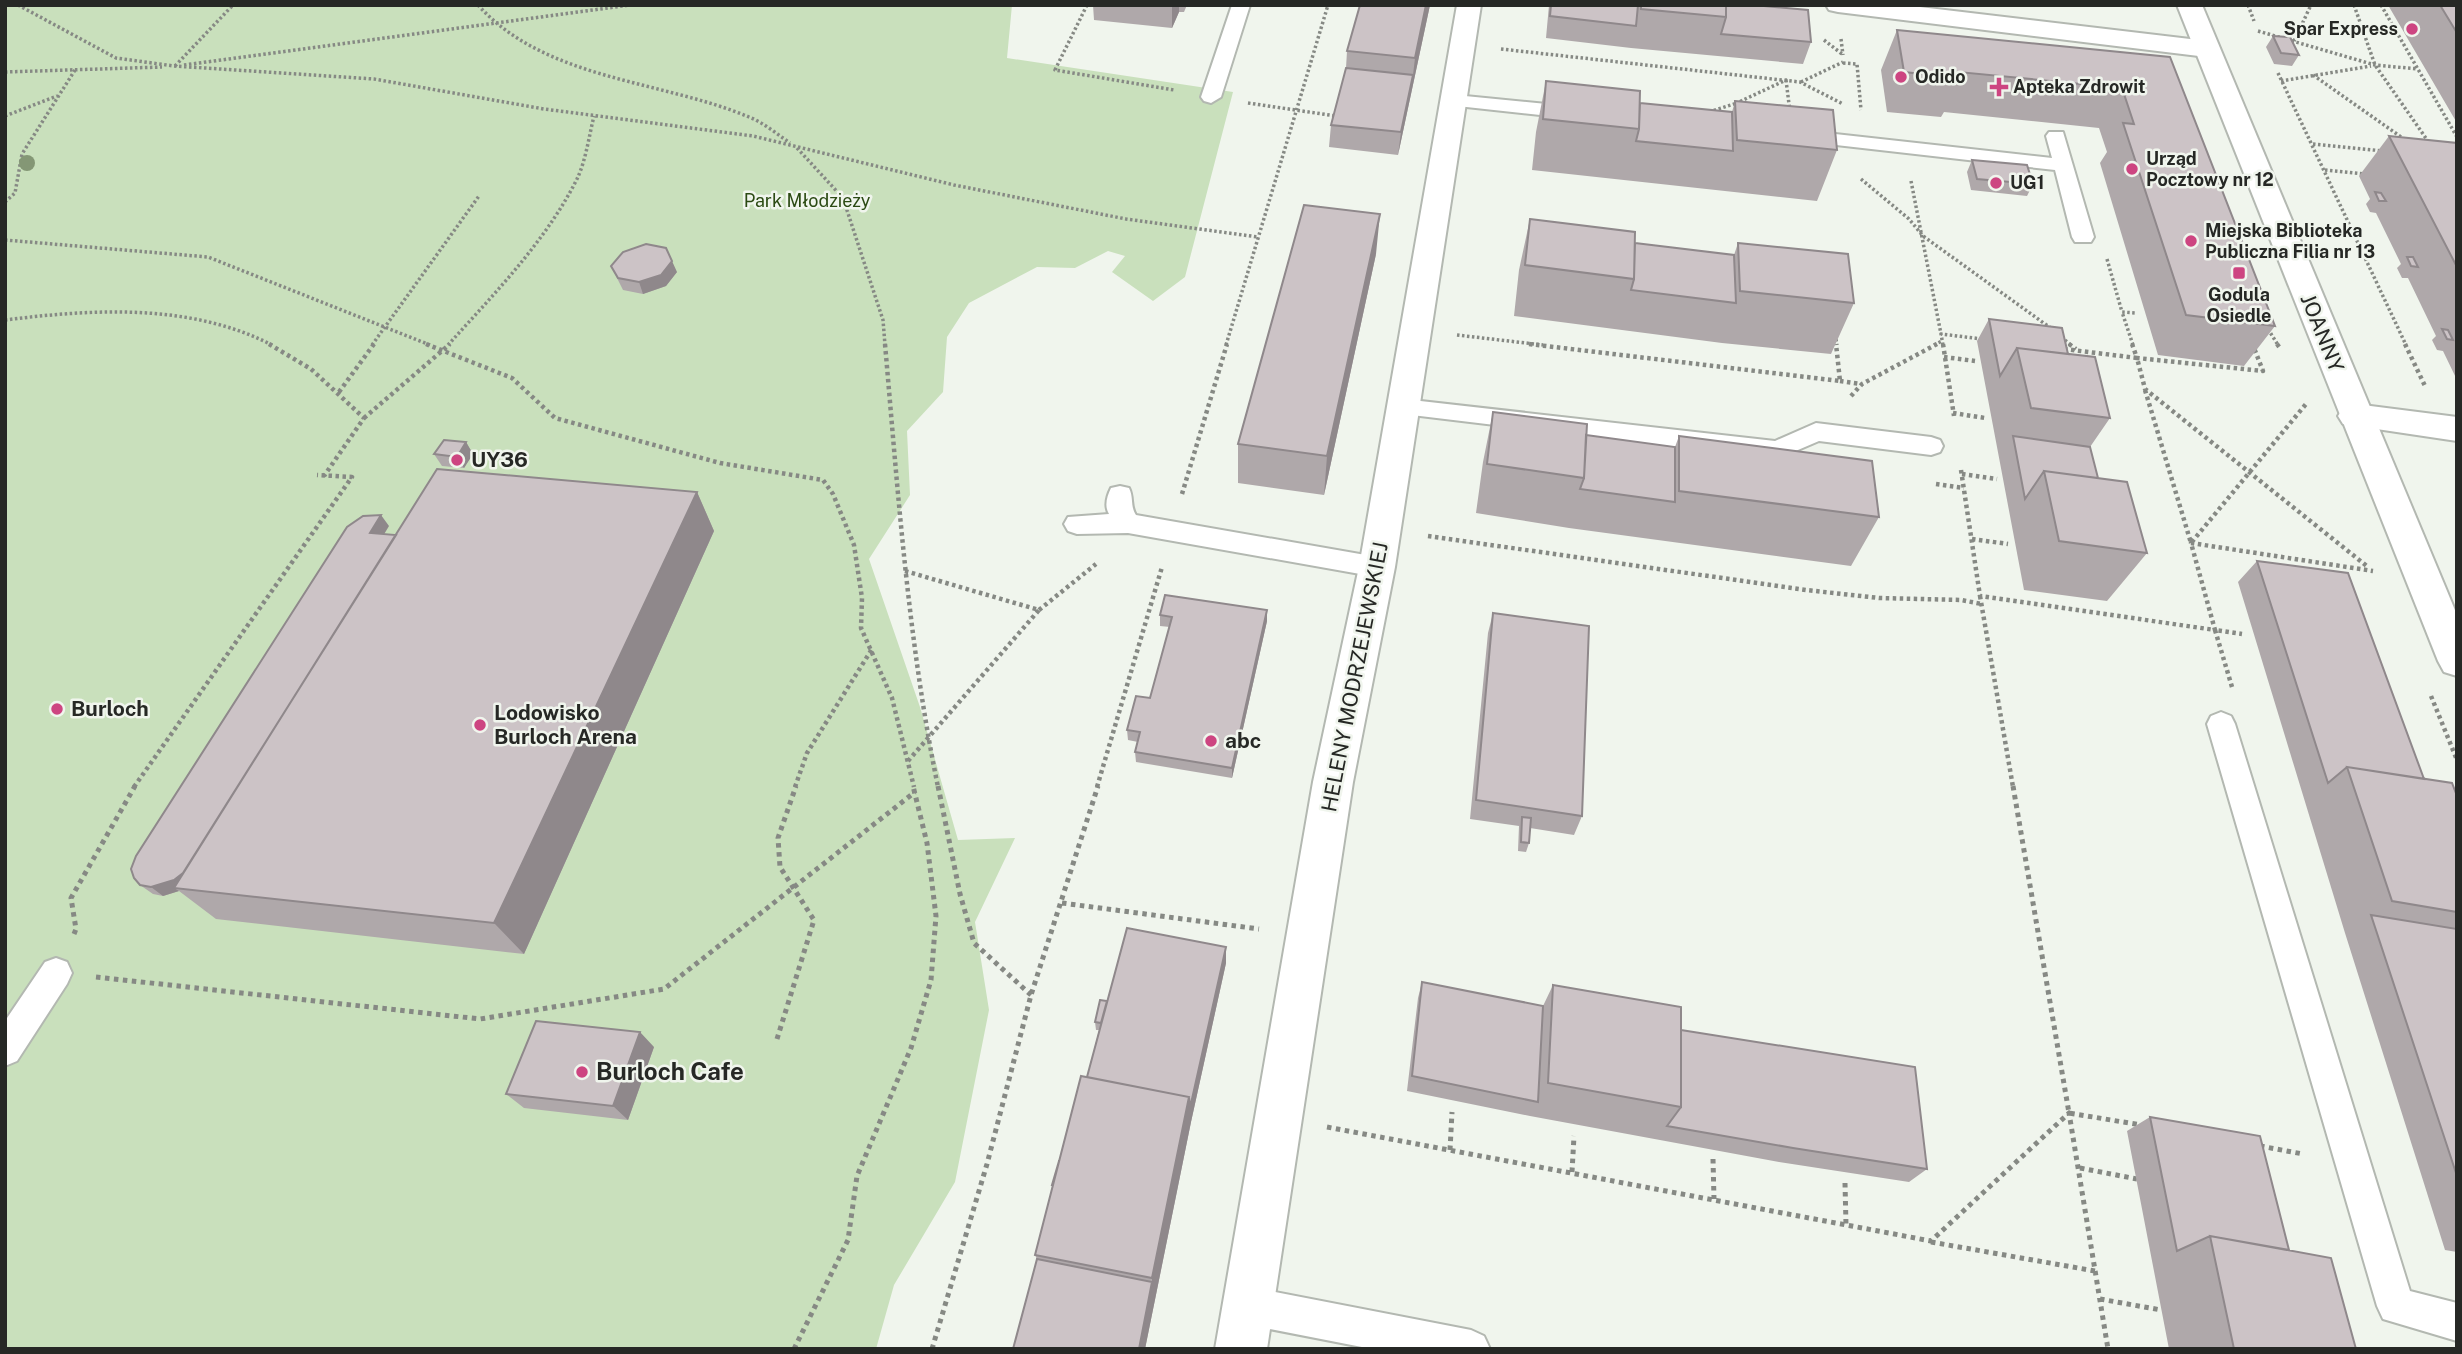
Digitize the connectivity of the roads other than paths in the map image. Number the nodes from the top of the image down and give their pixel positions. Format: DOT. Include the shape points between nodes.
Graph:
graph roads {
  1 [pos="1241,5"];
  2 [pos="1469,5"];
  3 [pos="1838,5"];
  4 [pos="2189,5"];
  5 [pos="2207,48"];
  6 [pos="1212,97"];
  7 [pos="1454,101"];
  8 [pos="1599,115"];
  9 [pos="1780,134"];
  10 [pos="2056,136"];
  11 [pos="2062,165"];
  12 [pos="2083,237"];
  13 [pos="1403,407"];
  14 [pos="2355,416"];
  15 [pos="2451,429"];
  16 [pos="1931,446"];
  17 [pos="1120,495"];
  18 [pos="1128,523"];
  19 [pos="1077,524"];
  20 [pos="1377,567"];
  21 [pos="2457,661"];
  22 [pos="2221,724"];
  23 [pos="56,973"];
  24 [pos="5,1051"];
  25 [pos="1249,1306"];
  26 [pos="2457,1321"];
  27 [pos="1241,1349"];
  28 [pos="1471,1349"];
  1 -- 6 [label="lane"];
  2 -- 7 [label="street, HELENY MODRZEJEWSKIEJ"];
  3 -- 5 [label="street"];
  4 -- 5 [label="street, JOANNY"];
  5 -- 14 [label="street, JOANNY"];
  7 -- 8 [label="lane"];
  7 -- 13 [label="street, HELENY MODRZEJEWSKIEJ"];
  9 -- 11 [label="lane"];
  10 -- 11 [label="lane"];
  11 -- 12 [label="lane"];
  13 -- 16 [label="lane" via="1777,450 1816,432"];
  13 -- 20 [label="street, HELENY MODRZEJEWSKIEJ"];
  14 -- 15 [label="street"];
  14 -- 21 [label="street, JOANNY"];
  17 -- 18 [label="lane" via="1119,509"];
  18 -- 19 [label="lane"];
  18 -- 20 [label="lane"];
  20 -- 25 [label="street, HELENY MODRZEJEWSKIEJ" via="1333,782"];
  22 -- 26 [label="lane" via="2396,1306"];
  23 -- 24 [label="lane"];
  25 -- 27 [label="street, HELENY MODRZEJEWSKIEJ"];
  25 -- 28 [label="lane"];
}
